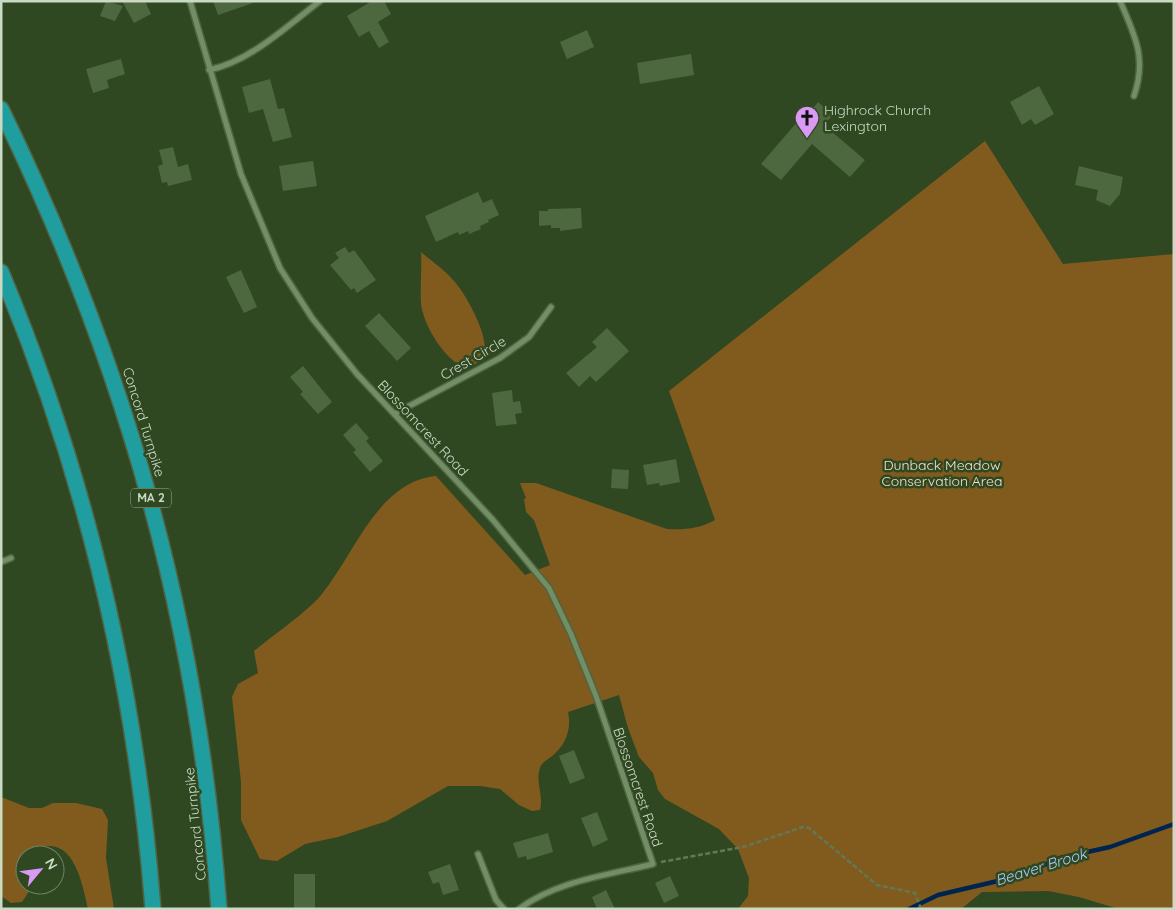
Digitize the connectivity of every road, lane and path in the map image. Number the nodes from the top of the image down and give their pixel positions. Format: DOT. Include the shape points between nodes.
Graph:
graph roads {
  1 [pos="190,1"];
  2 [pos="320,1"];
  3 [pos="1120,1"];
  4 [pos="209,70"];
  5 [pos="1134,96"];
  6 [pos="1,109"];
  7 [pos="1,272"];
  8 [pos="550,307"];
  9 [pos="394,414"];
  10 [pos="11,558"];
  11 [pos="1,562"];
  12 [pos="478,854"];
  13 [pos="653,864"];
  14 [pos="153,909"];
  15 [pos="219,909"];
  16 [pos="504,909"];
  17 [pos="519,909"];
  18 [pos="921,909"];
  1 -- 4 [label="street, Blossomcrest Road"];
  2 -- 4 [label="street" via="242,57"];
  3 -- 5 [label="street" via="1140,56 1141,74"];
  4 -- 9 [label="street, Blossomcrest Road" via="242,174 280,268 312,318"];
  6 -- 15 [label="highway, Concord Turnpike / MA 2" via="50,215 92,319 156,516 175,592 194,694 211,814"];
  7 -- 14 [label="highway" via="62,433 106,592 134,736"];
  8 -- 9 [label="street, Crest Circle" via="529,337 500,358"];
  9 -- 13 [label="street, Blossomcrest Road" via="493,520 549,588 596,696"];
  10 -- 11 [label="street"];
  12 -- 16 [label="street" via="496,900"];
  13 -- 17 [label="street" via="564,886 534,898"];
  13 -- 18 [label="path" via="742,847 809,828 876,885 915,893"];
}
